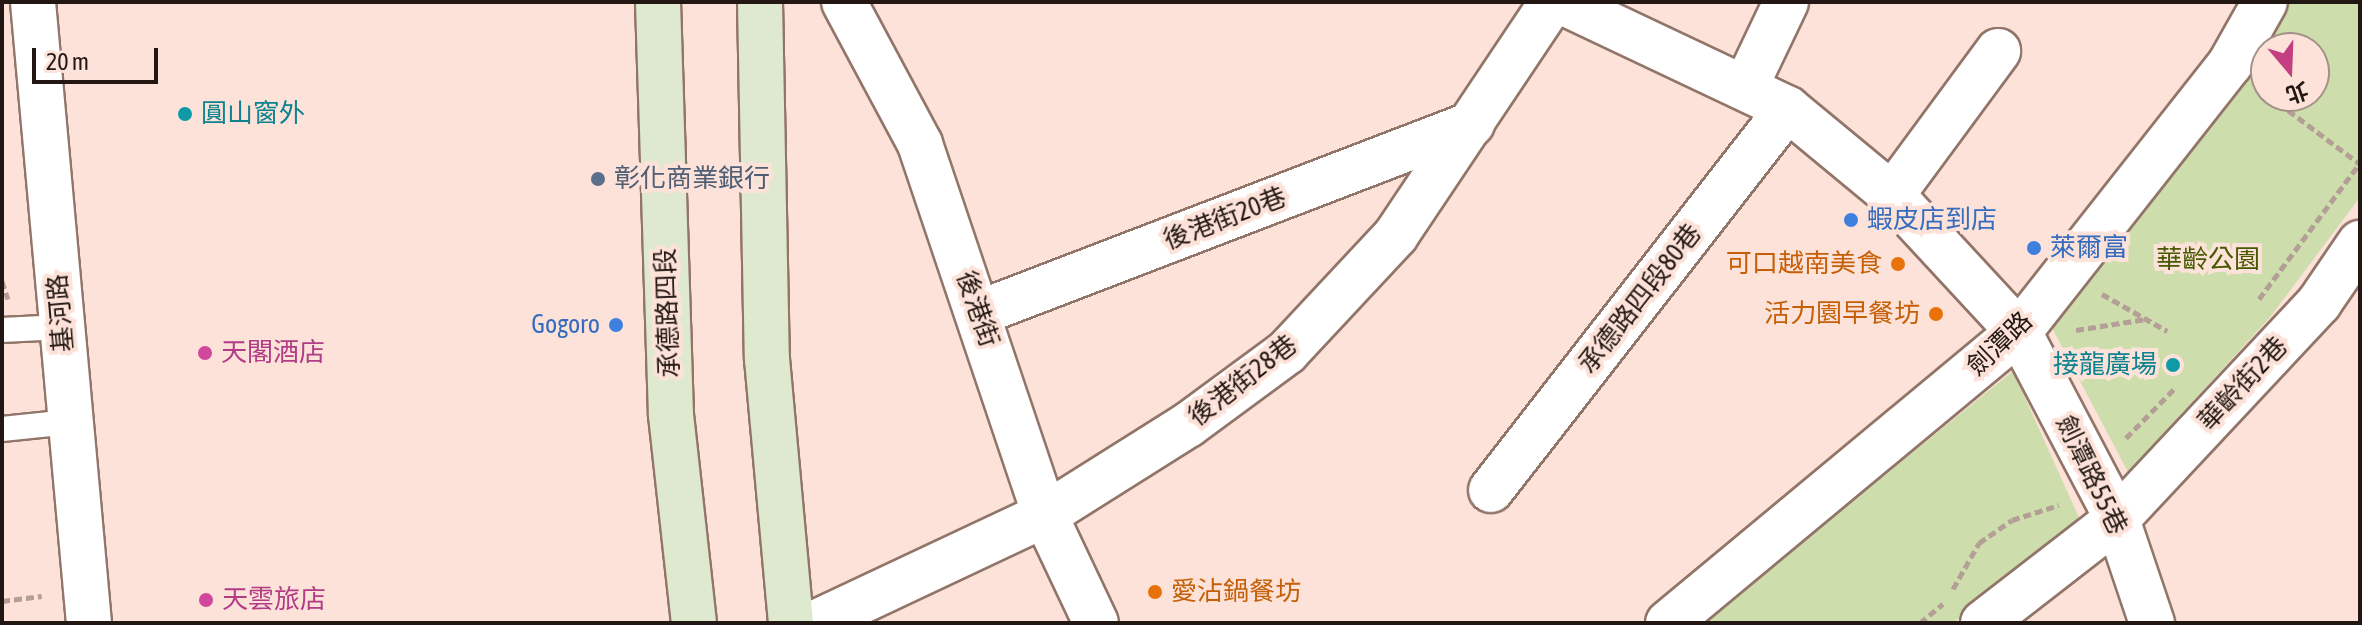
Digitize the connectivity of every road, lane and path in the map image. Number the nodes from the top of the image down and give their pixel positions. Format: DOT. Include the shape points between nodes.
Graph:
graph roads {
  1 [pos="33,2"];
  2 [pos="658,2"];
  3 [pos="760,2"];
  4 [pos="844,2"];
  5 [pos="1552,2"];
  6 [pos="1562,2"];
  7 [pos="1786,2"];
  8 [pos="2265,2"];
  9 [pos="1998,51"];
  10 [pos="1746,86"];
  11 [pos="1788,109"];
  12 [pos="2291,112"];
  13 [pos="1472,124"];
  14 [pos="2360,163"];
  15 [pos="1892,195"];
  16 [pos="2360,243"];
  17 [pos="2096,290"];
  18 [pos="2256,303"];
  19 [pos="979,313"];
  20 [pos="2146,319"];
  21 [pos="62,327"];
  22 [pos="2,330"];
  23 [pos="2167,331"];
  24 [pos="2019,332"];
  25 [pos="2063,332"];
  26 [pos="2183,379"];
  27 [pos="70,422"];
  28 [pos="2,429"];
  29 [pos="2126,438"];
  30 [pos="1491,490"];
  31 [pos="2059,505"];
  32 [pos="1045,515"];
  33 [pos="2117,519"];
  34 [pos="42,596"];
  35 [pos="2,601"];
  36 [pos="89,623"];
  37 [pos="694,623"];
  38 [pos="791,623"];
  39 [pos="815,623"];
  40 [pos="1096,623"];
  41 [pos="1668,623"];
  42 [pos="1920,623"];
  43 [pos="1983,623"];
  44 [pos="2152,623"];
  1 -- 21 [label="street, 基河路"];
  2 -- 37 [label="main road, 承德路四段" via="671,415"];
  3 -- 38 [label="main road" via="767,359"];
  4 -- 19 [label="street, 後港街" via="920,144"];
  5 -- 13 [label="street, 後港街28巷"];
  6 -- 10 [label="street"];
  7 -- 10 [label="street"];
  8 -- 24 [label="street, 劍潭路" via="2230,64"];
  9 -- 15 [label="street"];
  10 -- 11 [label="street"];
  11 -- 15 [label="street"];
  11 -- 30 [label="street, 承德路四段80巷"];
  12 -- 14 [label="path"];
  13 -- 19 [label="street, 後港街20巷"];
  13 -- 32 [label="street, 後港街28巷" via="1396,235 1287,352 1188,425"];
  14 -- 18 [label="path"];
  15 -- 24 [label="street"];
  16 -- 33 [label="street, 華齡街2巷" via="2319,303"];
  17 -- 20 [label="path"];
  19 -- 32 [label="street, 後港街"];
  20 -- 23 [label="path"];
  20 -- 25 [label="path"];
  21 -- 22 [label="lane"];
  21 -- 27 [label="street, 基河路"];
  24 -- 33 [label="street, 劍潭路55巷"];
  24 -- 41 [label="street, 劍潭路"];
  26 -- 29 [label="path"];
  27 -- 28 [label="lane"];
  27 -- 36 [label="street, 基河路"];
  31 -- 42 [label="path" via="2012,520 1979,543 1941,607"];
  32 -- 39 [label="street, 後港街28巷"];
  32 -- 40 [label="street, 後港街"];
  33 -- 43 [label="street, 華齡街2巷"];
  33 -- 44 [label="street, 劍潭路55巷"];
  34 -- 35 [label="path"];
}
